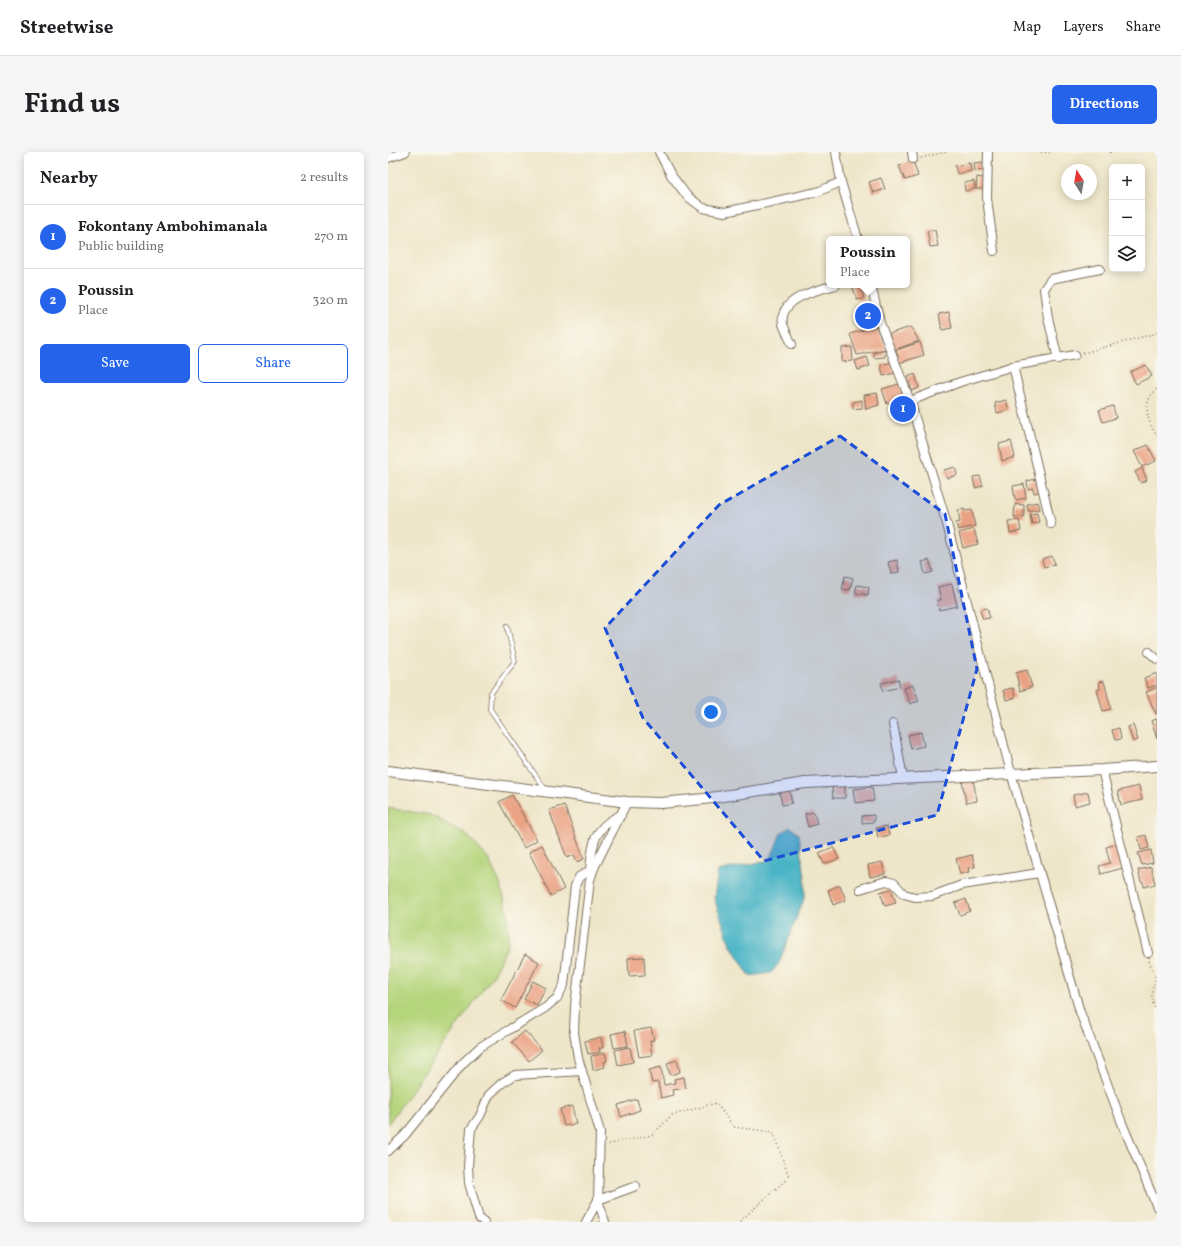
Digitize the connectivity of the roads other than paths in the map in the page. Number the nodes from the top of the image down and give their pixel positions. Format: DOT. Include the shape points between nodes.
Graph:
graph roads {
  1 [pos="405,152"];
  2 [pos="660,152"];
  3 [pos="836,152"];
  4 [pos="988,152"];
  5 [pos="388,158"];
  6 [pos="841,182"];
  7 [pos="857,236"];
  8 [pos="994,251"];
  9 [pos="1100,269"];
  10 [pos="827,288"];
  11 [pos="872,288"];
  12 [pos="792,344"];
  13 [pos="1075,355"];
  14 [pos="1058,359"];
  15 [pos="1013,366"];
  16 [pos="910,401"];
  17 [pos="1051,524"];
  18 [pos="506,626"];
  19 [pos="1149,652"];
  20 [pos="1157,659"];
  21 [pos="893,724"];
  22 [pos="1157,766"];
  23 [pos="1102,770"];
  24 [pos="388,771"];
  25 [pos="1011,773"];
  26 [pos="903,778"];
  27 [pos="547,792"];
  28 [pos="627,802"];
  29 [pos="621,815"];
  30 [pos="592,869"];
  31 [pos="1039,873"];
  32 [pos="860,889"];
  33 [pos="1148,953"];
  34 [pos="582,1071"];
  35 [pos="388,1151"];
  36 [pos="636,1186"];
  37 [pos="598,1200"];
  38 [pos="1157,1207"];
  39 [pos="484,1222"];
  40 [pos="586,1222"];
  41 [pos="605,1222"];
  1 -- 5 [label="street"];
  2 -- 6 [label="street" via="671,175 687,196 703,208 725,212 817,192"];
  3 -- 6 [label="street"];
  4 -- 8 [label="street" via="987,199"];
  6 -- 7 [label="street"];
  9 -- 14 [label="street" via="1051,279 1044,289"];
  10 -- 12 [label="street" via="795,298 785,312 783,323"];
  11 -- 16 [label="street" via="880,323"];
  13 -- 14 [label="street"];
  14 -- 15 [label="street"];
  15 -- 16 [label="street"];
  15 -- 17 [label="street"];
  16 -- 25 [label="street" via="947,524"];
  18 -- 27 [label="lane" via="515,661 491,694 490,709"];
  19 -- 20 [label="street"];
  21 -- 26 [label="street"];
  22 -- 23 [label="street"];
  23 -- 25 [label="street"];
  23 -- 33 [label="street"];
  24 -- 27 [label="street"];
  25 -- 26 [label="street"];
  25 -- 31 [label="street"];
  26 -- 28 [label="street" via="805,783 661,803"];
  27 -- 28 [label="street"];
  28 -- 29 [label="street"];
  29 -- 30 [label="street"];
  29 -- 30 [label="street" via="608,820 598,830"];
  30 -- 34 [label="street" via="574,1006 574,1032"];
  30 -- 35 [label="street" via="579,877 575,886 564,985 557,998 480,1047 462,1063 405,1135"];
  31 -- 32 [label="street" via="962,885 932,896 915,898 904,894 894,883 886,881"];
  31 -- 38 [label="street" via="1080,1012"];
  34 -- 37 [label="street" via="600,1132"];
  34 -- 39 [label="street" via="515,1076 502,1082 489,1095 471,1129 468,1166 469,1183 479,1218"];
  36 -- 37 [label="street"];
  37 -- 40 [label="street"];
  37 -- 41 [label="street"];
}
